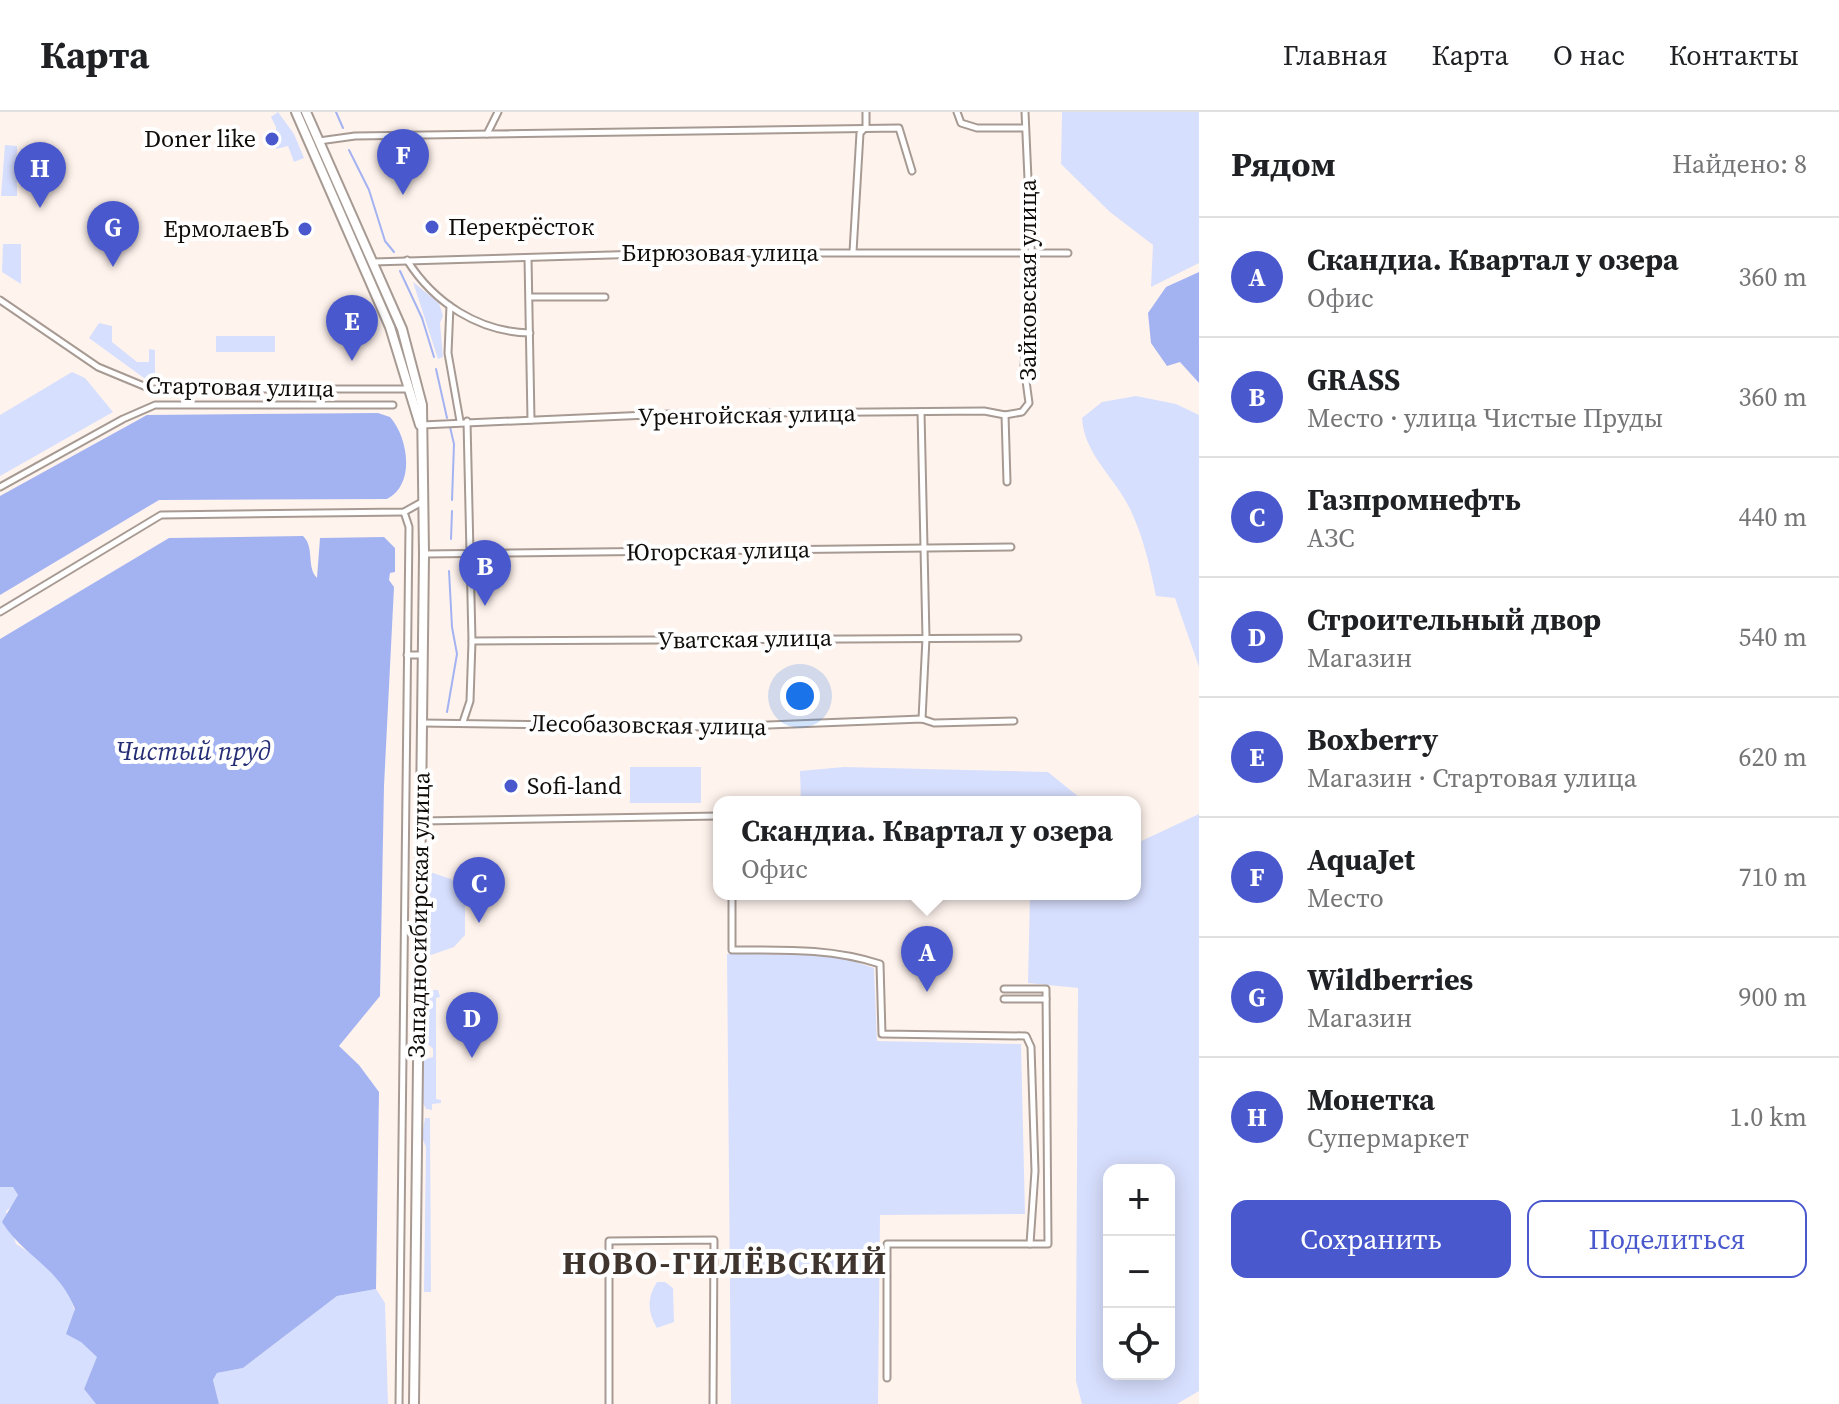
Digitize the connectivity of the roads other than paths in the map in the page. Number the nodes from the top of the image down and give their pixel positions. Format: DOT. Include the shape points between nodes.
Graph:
graph roads {
  1 [pos="296,112"];
  2 [pos="306,112"];
  3 [pos="498,112"];
  4 [pos="866,112"];
  5 [pos="957,112"];
  6 [pos="1025,112"];
  7 [pos="866,127"];
  8 [pos="1025,128"];
  9 [pos="487,134"];
  10 [pos="319,141"];
  11 [pos="912,171"];
  12 [pos="853,252"];
  13 [pos="1031,252"];
  14 [pos="1068,253"];
  15 [pos="528,258"];
  16 [pos="407,260"];
  17 [pos="372,262"];
  18 [pos="530,297"];
  19 [pos="605,297"];
  20 [pos="0,300"];
  21 [pos="450,306"];
  22 [pos="530,333"];
  23 [pos="414,388"];
  24 [pos="393,405"];
  25 [pos="921,412"];
  26 [pos="1005,415"];
  27 [pos="531,420"];
  28 [pos="463,421"];
  29 [pos="421,425"];
  30 [pos="1007,482"];
  31 [pos="0,487"];
  32 [pos="424,501"];
  33 [pos="404,512"];
  34 [pos="1011,547"];
  35 [pos="924,548"];
  36 [pos="424,554"];
  37 [pos="472,554"];
  38 [pos="408,603"];
  39 [pos="424,604"];
  40 [pos="0,612"];
  41 [pos="926,638"];
  42 [pos="1018,638"];
  43 [pos="472,641"];
  44 [pos="407,655"];
  45 [pos="423,655"];
  46 [pos="406,713"];
  47 [pos="422,713"];
  48 [pos="922,719"];
  49 [pos="1014,721"];
  50 [pos="463,722"];
  51 [pos="421,723"];
  52 [pos="713,816"];
  53 [pos="420,821"];
  54 [pos="732,900"];
  55 [pos="405,902"];
  56 [pos="419,905"];
  57 [pos="1004,989"];
  58 [pos="1004,999"];
  59 [pos="1046,999"];
  60 [pos="403,1026"];
  61 [pos="418,1027"];
  62 [pos="401,1147"];
  63 [pos="416,1148"];
  64 [pos="1030,1244"];
  65 [pos="887,1378"];
  66 [pos="399,1404"];
  67 [pos="414,1404"];
  68 [pos="609,1404"];
  69 [pos="713,1404"];
  1 -- 23 [label="main road, Западносибирская улица"];
  2 -- 10 [label="main road, Западносибирская улица"];
  3 -- 9 [label="street"];
  4 -- 7 [label="street"];
  5 -- 8 [label="street" via="961,123 977,128"];
  6 -- 8 [label="street, Зайковская улица"];
  7 -- 9 [label="street"];
  7 -- 11 [label="street" via="899,128"];
  7 -- 12 [label="street" via="860,133"];
  8 -- 13 [label="street, Зайковская улица"];
  9 -- 10 [label="street"];
  10 -- 17 [label="main road, Западносибирская улица"];
  12 -- 13 [label="street, Бирюзовая улица"];
  12 -- 15 [label="street, Бирюзовая улица"];
  13 -- 14 [label="street, Бирюзовая улица"];
  13 -- 26 [label="street, Зайковская улица" via="1024,366 1029,403 1022,412"];
  15 -- 16 [label="street, Бирюзовая улица"];
  15 -- 18 [label="street"];
  16 -- 17 [label="street, Бирюзовая улица"];
  16 -- 21 [label="street"];
  17 -- 23 [label="main road, Западносибирская улица" via="402,329"];
  18 -- 19 [label="street"];
  18 -- 22 [label="street"];
  20 -- 23 [label="street, Стартовая улица" via="98,367 151,389"];
  21 -- 22 [label="street" via="489,328"];
  21 -- 28 [label="street" via="448,353"];
  22 -- 27 [label="street"];
  23 -- 29 [label="main road, Западносибирская улица"];
  24 -- 31 [label="street" via="155,405"];
  25 -- 26 [label="street, Уренгойская улица"];
  25 -- 27 [label="street, Уренгойская улица"];
  25 -- 35 [label="street"];
  26 -- 30 [label="street"];
  27 -- 28 [label="street, Уренгойская улица"];
  28 -- 29 [label="street, Уренгойская улица"];
  28 -- 37 [label="street"];
  29 -- 32 [label="main road, Западносибирская улица"];
  32 -- 33 [label="street"];
  32 -- 36 [label="main road, Западносибирская улица"];
  33 -- 38 [label="street" via="409,527"];
  33 -- 40 [label="street" via="161,515"];
  34 -- 35 [label="street, Югорская улица"];
  35 -- 37 [label="street, Югорская улица"];
  35 -- 41 [label="street"];
  36 -- 37 [label="street, Югорская улица"];
  36 -- 39 [label="main road, Западносибирская улица"];
  37 -- 43 [label="street"];
  38 -- 39 [label="street"];
  38 -- 44 [label="street"];
  39 -- 45 [label="main road, Западносибирская улица"];
  41 -- 42 [label="street, Уватская улица"];
  41 -- 43 [label="street, Уватская улица"];
  41 -- 48 [label="street"];
  43 -- 50 [label="street" via="470,701"];
  44 -- 45 [label="street"];
  44 -- 46 [label="street"];
  45 -- 47 [label="main road, Западносибирская улица"];
  46 -- 47 [label="street"];
  46 -- 55 [label="street"];
  47 -- 51 [label="main road, Западносибирская улица"];
  48 -- 49 [label="street, Лесобазовская улица"];
  48 -- 50 [label="street, Лесобазовская улица" via="729,727"];
  50 -- 51 [label="street, Лесобазовская улица"];
  51 -- 53 [label="main road, Западносибирская улица"];
  52 -- 53 [label="street"];
  53 -- 56 [label="main road, Западносибирская улица"];
  54 -- 64 [label="street" via="732,950 817,950 880,964 882,1034 1026,1036 1031,1047 1035,1171"];
  55 -- 56 [label="street"];
  55 -- 60 [label="street"];
  56 -- 61 [label="main road, Западносибирская улица"];
  57 -- 59 [label="street" via="1046,989"];
  58 -- 59 [label="street"];
  59 -- 64 [label="street" via="1048,1244"];
  60 -- 61 [label="street"];
  60 -- 62 [label="street"];
  61 -- 63 [label="main road, Западносибирская улица"];
  62 -- 63 [label="street"];
  62 -- 66 [label="street"];
  63 -- 67 [label="main road, Западносибирская улица"];
  64 -- 65 [label="street" via="887,1244"];
  68 -- 69 [label="street" via="609,1241 714,1240"];
}
